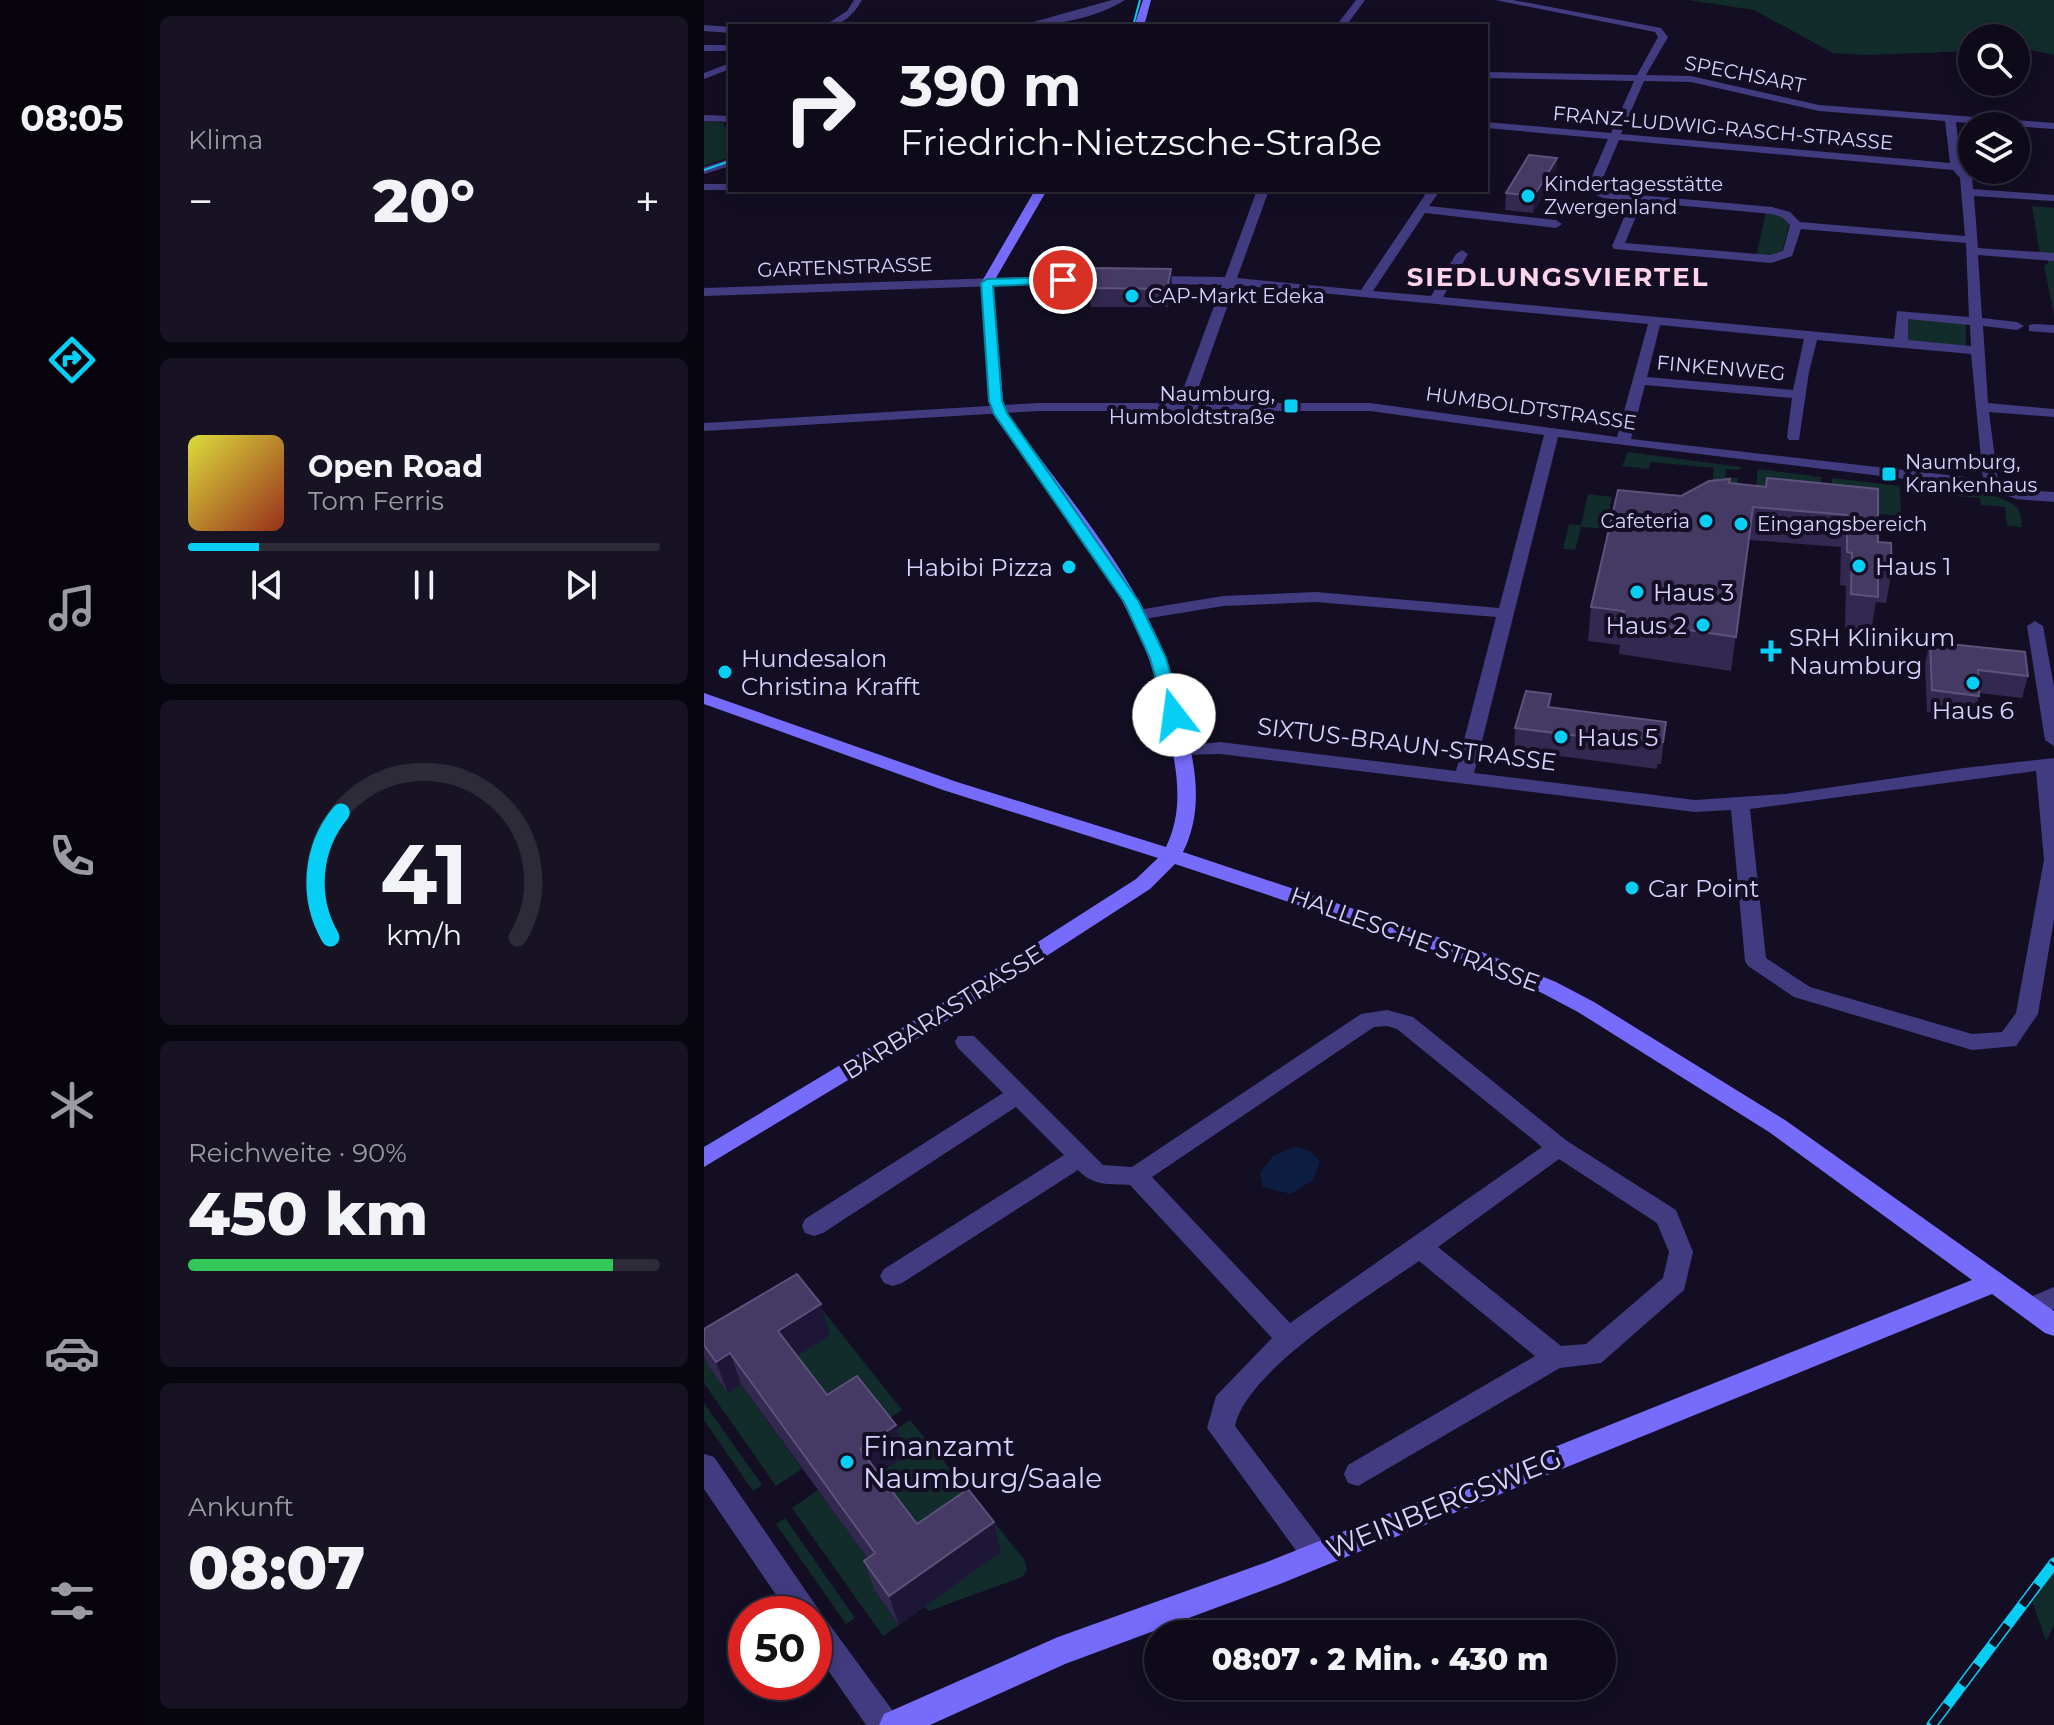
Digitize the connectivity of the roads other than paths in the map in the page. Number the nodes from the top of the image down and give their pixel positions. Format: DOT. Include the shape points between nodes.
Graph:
graph roads {
  1 [pos="858,0"];
  2 [pos="1121,0"];
  3 [pos="1147,0"];
  4 [pos="1361,0"];
  5 [pos="1499,0"];
  6 [pos="832,24"];
  7 [pos="1035,24"];
  8 [pos="1140,24"];
  9 [pos="1343,24"];
  10 [pos="704,28"];
  11 [pos="728,30"];
  12 [pos="704,48"];
  13 [pos="728,48"];
  14 [pos="728,67"];
  15 [pos="706,74"];
  16 [pos="1488,75"];
  17 [pos="1641,76"];
  18 [pos="1950,117"];
  19 [pos="704,118"];
  20 [pos="728,119"];
  21 [pos="1488,125"];
  22 [pos="2054,126"];
  23 [pos="1617,136"];
  24 [pos="728,163"];
  25 [pos="1956,167"];
  26 [pos="704,171"];
  27 [pos="704,187"];
  28 [pos="728,187"];
  29 [pos="1039,192"];
  30 [pos="1262,192"];
  31 [pos="1429,192"];
  32 [pos="1968,195"];
  33 [pos="1638,198"];
  34 [pos="2054,198"];
  35 [pos="2054,205"];
  36 [pos="1422,209"];
  37 [pos="1556,224"];
  38 [pos="1796,225"];
  39 [pos="1971,245"];
  40 [pos="1462,254"];
  41 [pos="2054,257"];
  42 [pos="1228,281"];
  43 [pos="987,283"];
  44 [pos="704,292"];
  45 [pos="1365,293"];
  46 [pos="1435,300"];
  47 [pos="1655,321"];
  48 [pos="1978,323"];
  49 [pos="2017,326"];
  50 [pos="2034,328"];
  51 [pos="2054,329"];
  52 [pos="1812,335"];
  53 [pos="1901,343"];
  54 [pos="1978,351"];
  55 [pos="1640,380"];
  56 [pos="1800,395"];
  57 [pos="1184,407"];
  58 [pos="1981,407"];
  59 [pos="998,409"];
  60 [pos="2054,413"];
  61 [pos="704,427"];
  62 [pos="1552,431"];
  63 [pos="1794,437"];
  64 [pos="1623,442"];
  65 [pos="1991,485"];
  66 [pos="2054,497"];
  67 [pos="1504,613"];
  68 [pos="1138,615"];
  69 [pos="2035,626"];
  70 [pos="704,698"];
  71 [pos="2054,740"];
  72 [pos="1182,751"];
  73 [pos="2050,765"];
  74 [pos="1464,777"];
  75 [pos="1740,805"];
  76 [pos="1173,855"];
  77 [pos="966,1042"];
  78 [pos="1017,1095"];
  79 [pos="1559,1147"];
  80 [pos="704,1158"];
  81 [pos="1078,1158"];
  82 [pos="1136,1176"];
  83 [pos="814,1226"];
  84 [pos="1420,1247"];
  85 [pos="893,1276"];
  86 [pos="1995,1282"];
  87 [pos="2054,1297"];
  88 [pos="2030,1308"];
  89 [pos="2054,1325"];
  90 [pos="1288,1338"];
  91 [pos="1556,1357"];
  92 [pos="704,1466"];
  93 [pos="1358,1474"];
  94 [pos="1315,1554"];
  95 [pos="794,1596"];
  96 [pos="832,1651"];
  97 [pos="884,1725"];
  98 [pos="895,1725"];
  1 -- 6 [label="street" via="850,13"];
  2 -- 7 [label="street"];
  3 -- 8 [label="main road"];
  4 -- 9 [label="street"];
  5 -- 17 [label="street, SPECHSART" via="1658,30 1663,37"];
  10 -- 11 [label="street"];
  12 -- 13 [label="street"];
  14 -- 15 [label="street"];
  16 -- 17 [label="street"];
  17 -- 18 [label="street, SPECHSART" via="1709,82 1819,108"];
  17 -- 23 [label="street"];
  18 -- 22 [label="street, SPECHSART"];
  18 -- 25 [label="street"];
  19 -- 20 [label="street"];
  21 -- 23 [label="street, FRANZ-LUDWIG-RASCH-STRASSE"];
  23 -- 25 [label="street, FRANZ-LUDWIG-RASCH-STRASSE"];
  23 -- 33 [label="street" via="1595,191"];
  24 -- 26 [label="street"];
  25 -- 32 [label="street" via="1966,177"];
  27 -- 28 [label="street"];
  29 -- 43 [label="main road"];
  30 -- 42 [label="street"];
  31 -- 36 [label="street"];
  32 -- 34 [label="street"];
  32 -- 35 [label="street"];
  32 -- 39 [label="street"];
  33 -- 38 [label="street" via="1762,209 1790,216"];
  33 -- 38 [label="street" via="1618,246 1752,259 1784,256"];
  36 -- 37 [label="street"];
  36 -- 45 [label="street"];
  38 -- 39 [label="street"];
  39 -- 41 [label="street"];
  39 -- 48 [label="street"];
  40 -- 46 [label="street"];
  42 -- 43 [label="street, GARTENSTRASSE"];
  42 -- 45 [label="street, GARTENSTRASSE"];
  42 -- 57 [label="street"];
  43 -- 44 [label="street, GARTENSTRASSE"];
  43 -- 59 [label="main road"];
  45 -- 46 [label="street, GARTENSTRASSE"];
  46 -- 47 [label="street, GARTENSTRASSE"];
  47 -- 52 [label="street, GARTENSTRASSE"];
  47 -- 55 [label="street"];
  48 -- 49 [label="street"];
  48 -- 53 [label="street" via="1902,314"];
  48 -- 54 [label="street"];
  50 -- 51 [label="street"];
  52 -- 53 [label="street, GARTENSTRASSE"];
  52 -- 56 [label="street, FINKENWEG"];
  53 -- 54 [label="street, GARTENSTRASSE"];
  54 -- 58 [label="street"];
  55 -- 56 [label="street, FINKENWEG"];
  55 -- 64 [label="street"];
  56 -- 63 [label="street, FINKENWEG"];
  57 -- 59 [label="street, HUMBOLDTSTRASSE"];
  57 -- 62 [label="street, HUMBOLDTSTRASSE" via="1370,407"];
  58 -- 60 [label="street"];
  58 -- 65 [label="street"];
  59 -- 61 [label="street, HUMBOLDTSTRASSE"];
  59 -- 68 [label="main road"];
  62 -- 64 [label="street, HUMBOLDTSTRASSE"];
  62 -- 67 [label="street"];
  64 -- 65 [label="street, HUMBOLDTSTRASSE"];
  65 -- 66 [label="street, HUMBOLDTSTRASSE" via="2016,494"];
  67 -- 68 [label="street" via="1316,597 1223,601"];
  67 -- 74 [label="street"];
  68 -- 72 [label="main road" via="1158,658"];
  69 -- 71 [label="street"];
  70 -- 76 [label="main road, HALLESCHE STRASSE" via="950,786"];
  72 -- 74 [label="street, SIXTUS-BRAUN-STRASSE" via="1220,748"];
  72 -- 76 [label="main road" via="1189,788 1187,820"];
  73 -- 75 [label="street, SIXTUS-BRAUN-STRASSE" via="2001,767"];
  73 -- 75 [label="street" via="2054,860 2027,1014 2008,1040 1972,1042 1802,992 1756,961"];
  74 -- 75 [label="street, SIXTUS-BRAUN-STRASSE" via="1695,806"];
  76 -- 80 [label="main road, BARBARASTRASSE" via="1152,878 1047,948"];
  76 -- 86 [label="main road, HALLESCHE STRASSE" via="1470,955 1548,987 1777,1126"];
  77 -- 78 [label="street"];
  78 -- 81 [label="street"];
  78 -- 83 [label="street"];
  79 -- 82 [label="street" via="1405,1023 1387,1018 1369,1020"];
  79 -- 84 [label="street"];
  79 -- 91 [label="street" via="1667,1217 1681,1252 1675,1283 1592,1355"];
  81 -- 82 [label="street" via="1097,1174"];
  81 -- 85 [label="street"];
  82 -- 90 [label="street"];
  84 -- 90 [label="street"];
  84 -- 91 [label="street"];
  86 -- 88 [label="main road, HALLESCHE STRASSE"];
  86 -- 94 [label="main road, WEINBERGSWEG"];
  87 -- 88 [label="street"];
  88 -- 89 [label="main road, HALLESCHE STRASSE"];
  90 -- 94 [label="street" via="1226,1404 1221,1428"];
  91 -- 93 [label="street"];
  92 -- 95 [label="street"];
  94 -- 98 [label="main road, WEINBERGSWEG" via="1058,1652"];
  96 -- 97 [label="street"];
}
